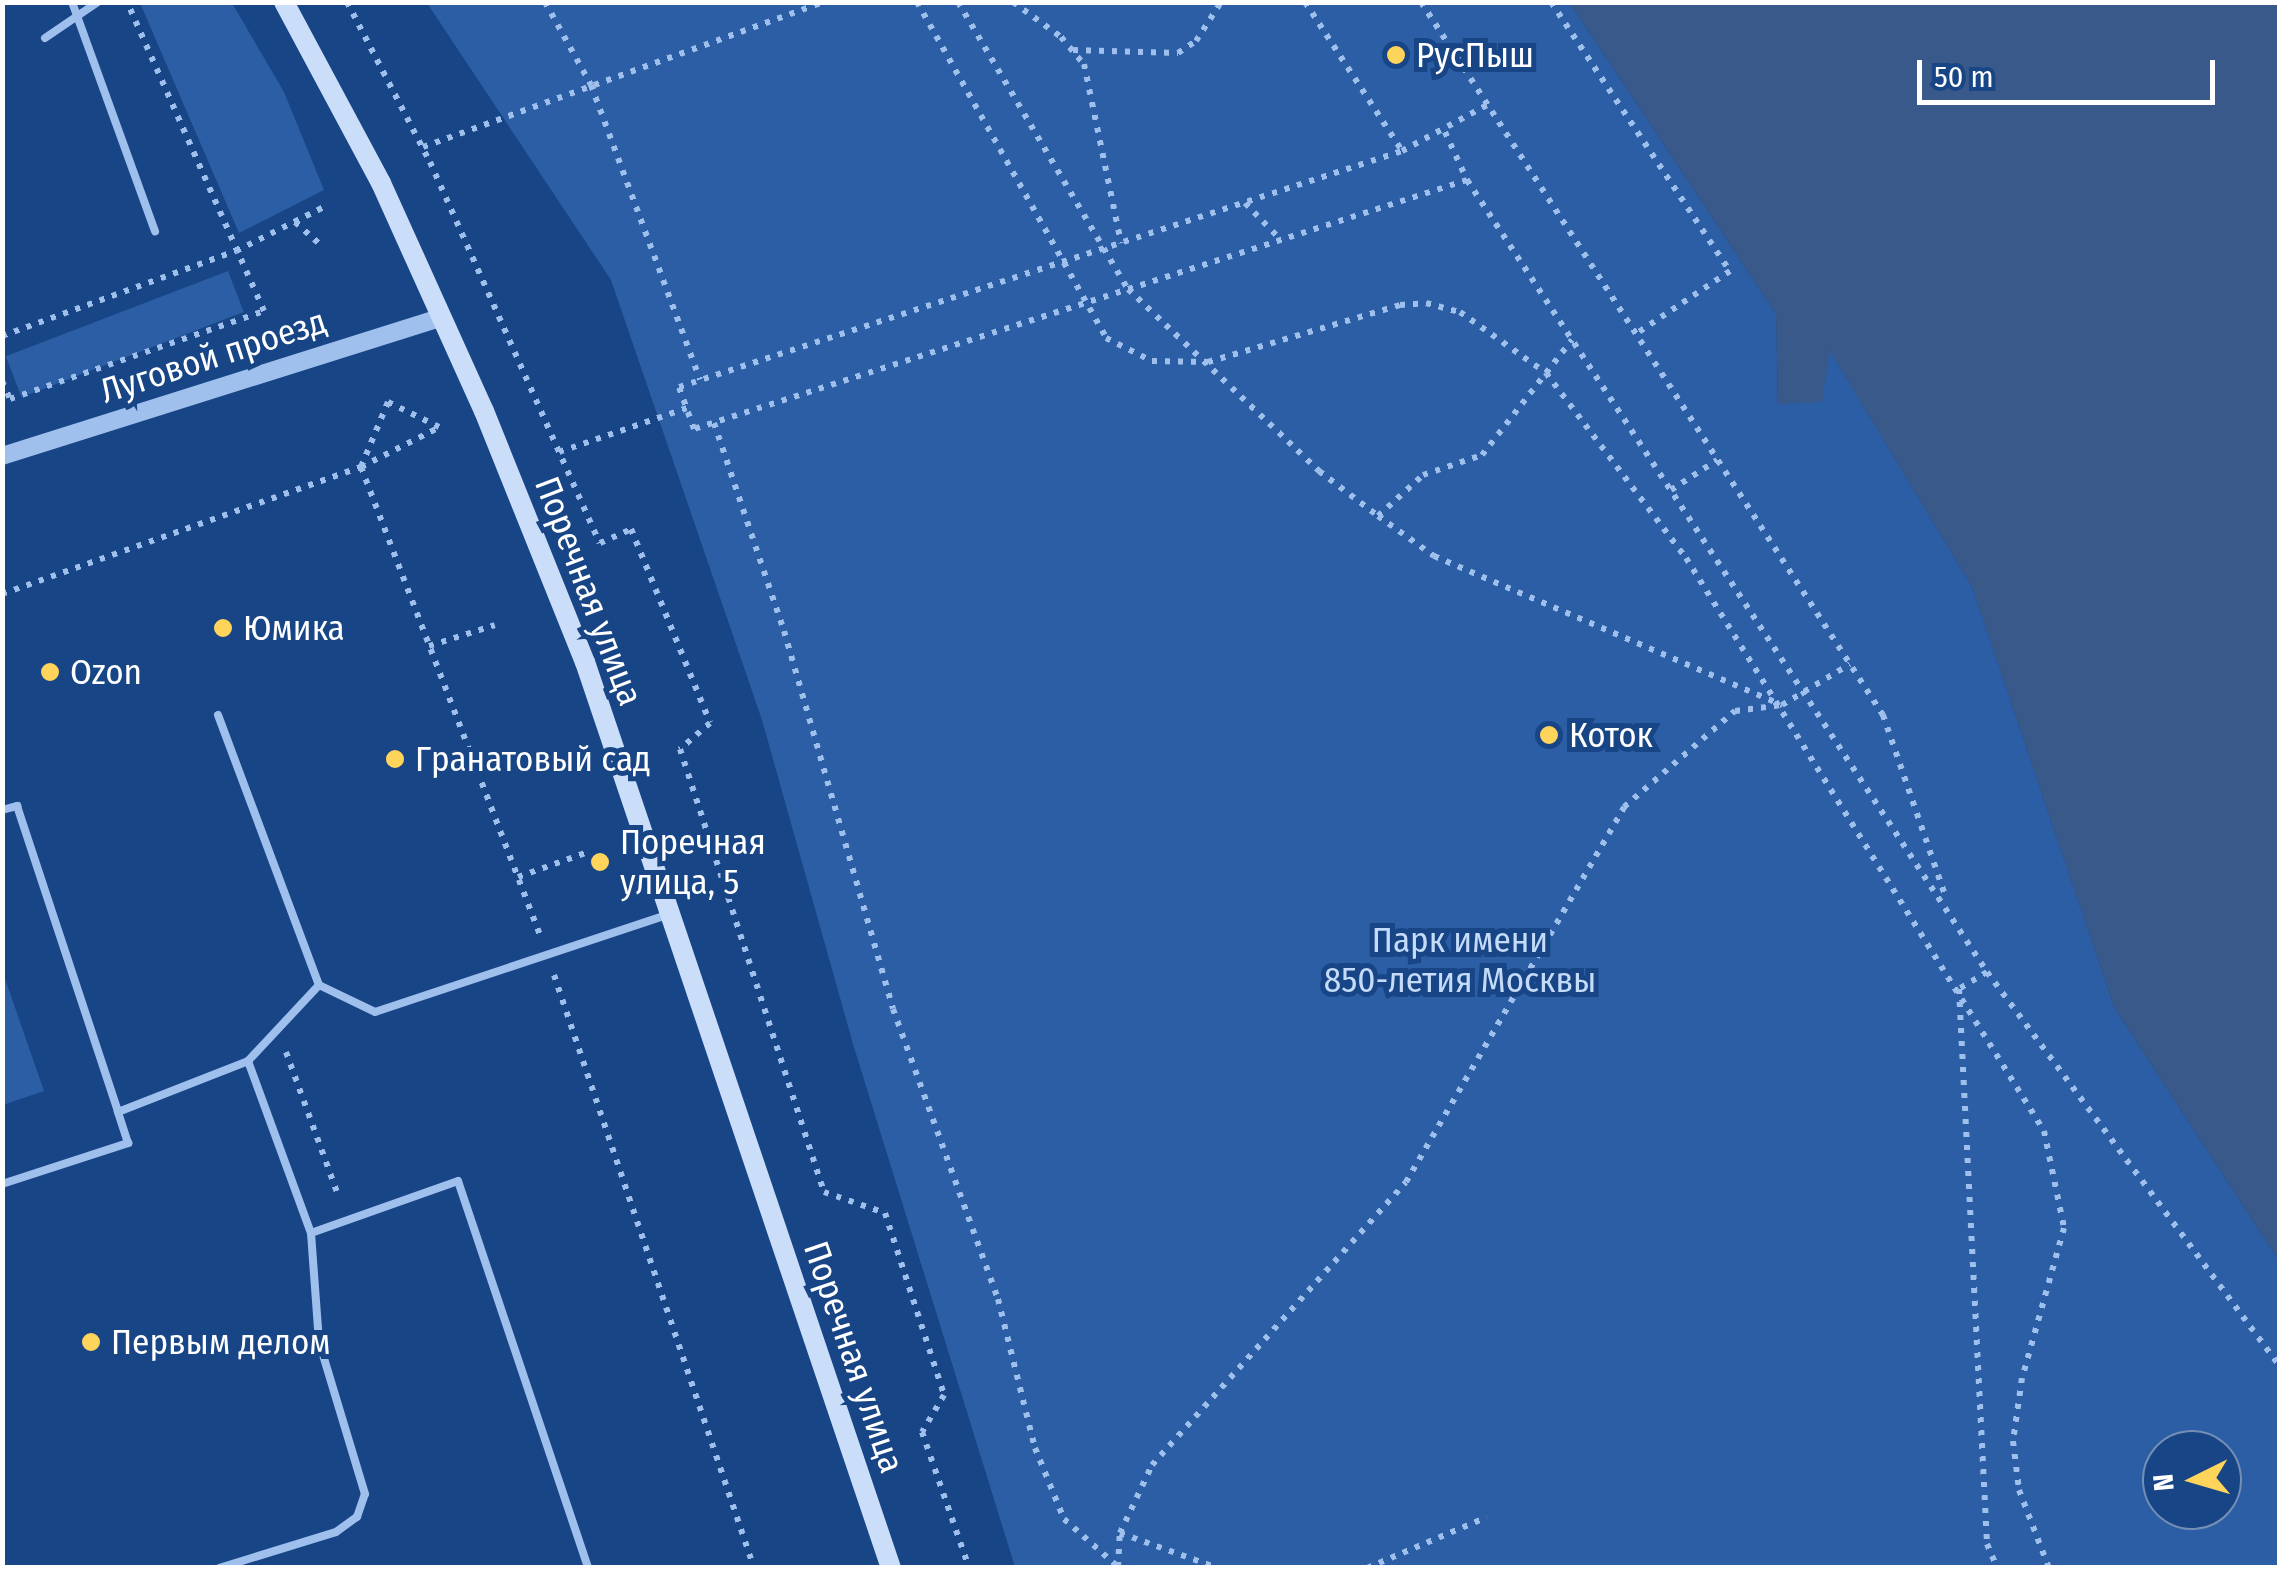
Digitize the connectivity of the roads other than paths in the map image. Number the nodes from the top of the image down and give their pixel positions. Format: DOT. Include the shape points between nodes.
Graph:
graph roads {
  1 [pos="72,2"];
  2 [pos="98,2"];
  3 [pos="284,2"];
  4 [pos="80,15"];
  5 [pos="45,38"];
  6 [pos="155,231"];
  7 [pos="442,317"];
  8 [pos="2,456"];
  9 [pos="218,715"];
  10 [pos="2,810"];
  11 [pos="670,914"];
  12 [pos="319,984"];
  13 [pos="248,1061"];
  14 [pos="118,1112"];
  15 [pos="2,1184"];
  16 [pos="311,1233"];
  17 [pos="219,1568"];
  18 [pos="588,1568"];
  19 [pos="891,1568"];
  1 -- 4 [label="lane"];
  2 -- 4 [label="lane"];
  3 -- 7 [label="main road, Поречная улица" via="381,183"];
  4 -- 5 [label="lane"];
  4 -- 6 [label="lane"];
  7 -- 8 [label="street, Луговой проезд"];
  7 -- 11 [label="main road, Поречная улица" via="586,662"];
  9 -- 12 [label="lane"];
  10 -- 14 [label="lane" via="17,806"];
  11 -- 12 [label="lane" via="375,1012"];
  11 -- 19 [label="main road, Поречная улица"];
  12 -- 13 [label="lane"];
  13 -- 14 [label="lane"];
  13 -- 16 [label="lane"];
  14 -- 15 [label="lane" via="128,1143"];
  16 -- 17 [label="lane" via="318,1342 365,1494 357,1517 336,1532"];
  16 -- 18 [label="lane" via="458,1181"];
}
